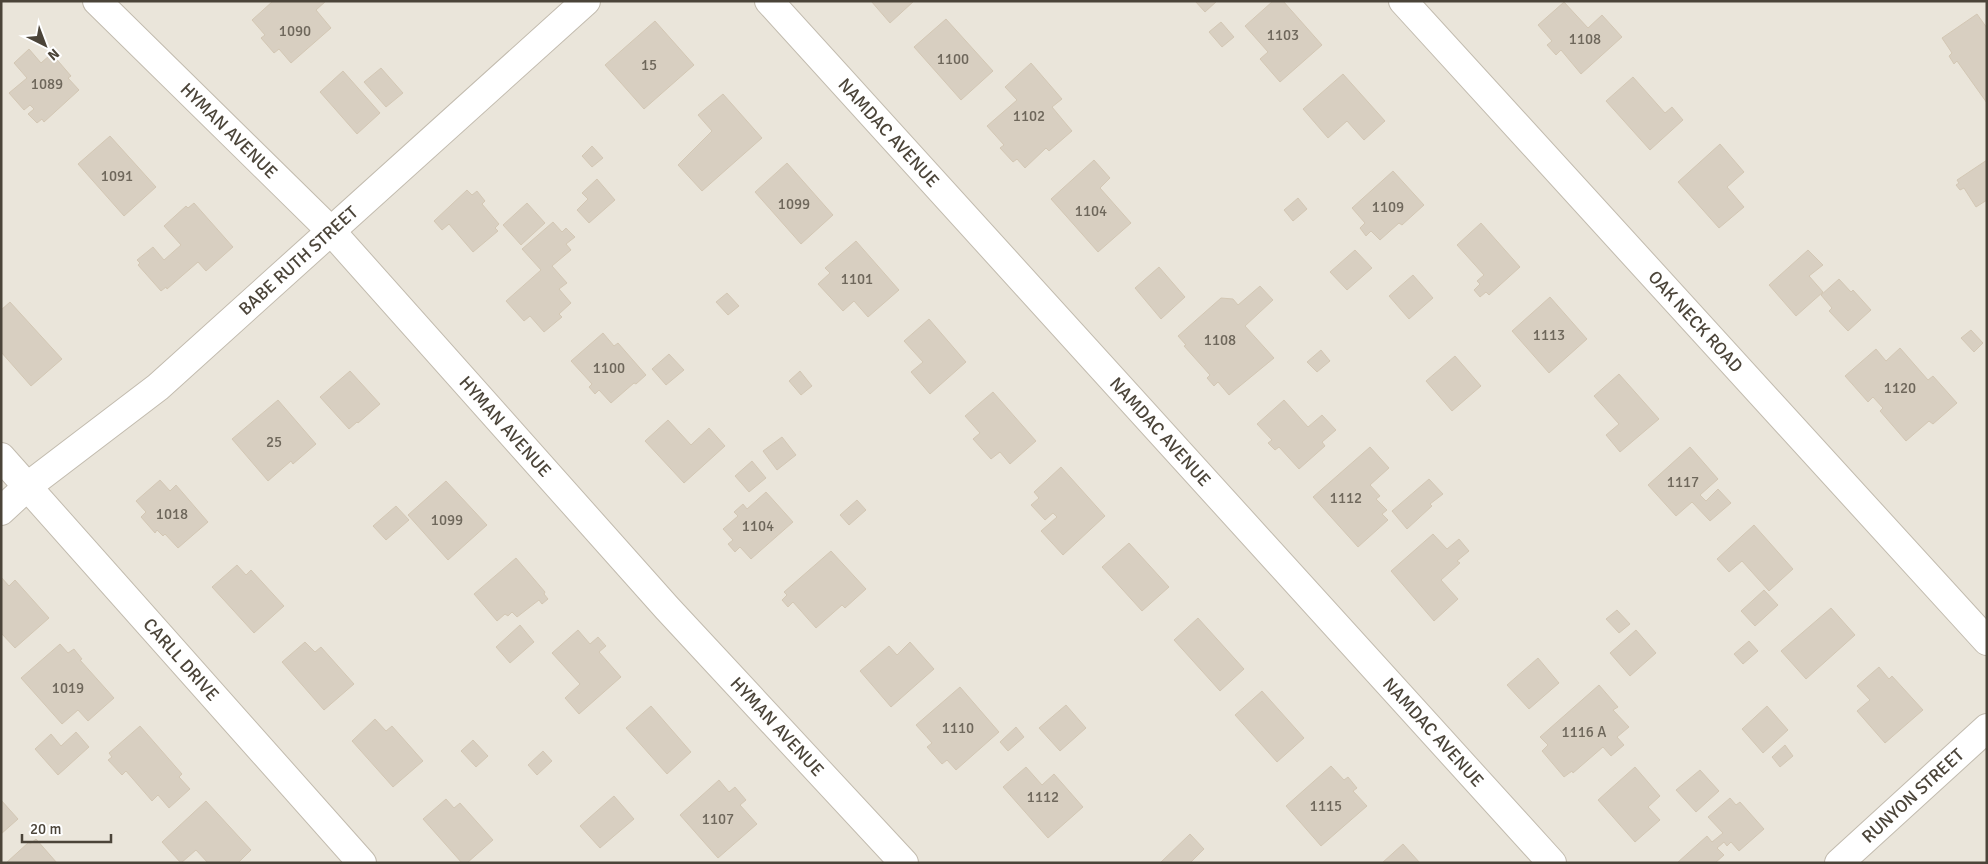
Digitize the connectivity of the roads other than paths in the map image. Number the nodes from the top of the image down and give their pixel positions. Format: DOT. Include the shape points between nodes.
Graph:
graph roads {
  1 [pos="97,1"];
  2 [pos="586,1"];
  3 [pos="768,1"];
  4 [pos="1403,1"];
  5 [pos="331,231"];
  6 [pos="1,457"];
  7 [pos="28,486"];
  8 [pos="1,512"];
  9 [pos="1987,641"];
  10 [pos="1987,728"];
  11 [pos="362,863"];
  12 [pos="904,863"];
  13 [pos="1552,863"];
  14 [pos="1839,863"];
  1 -- 5 [label="street, HYMAN AVENUE"];
  2 -- 5 [label="street, BABE RUTH STREET"];
  3 -- 13 [label="street, NAMDAC AVENUE"];
  4 -- 9 [label="street, OAK NECK ROAD"];
  5 -- 7 [label="street, BABE RUTH STREET" via="158,387"];
  5 -- 12 [label="street, HYMAN AVENUE" via="667,608"];
  6 -- 7 [label="street, CARLL DRIVE"];
  7 -- 8 [label="street, BABE RUTH STREET"];
  7 -- 11 [label="street, CARLL DRIVE"];
  10 -- 14 [label="street, RUNYON STREET"];
}
